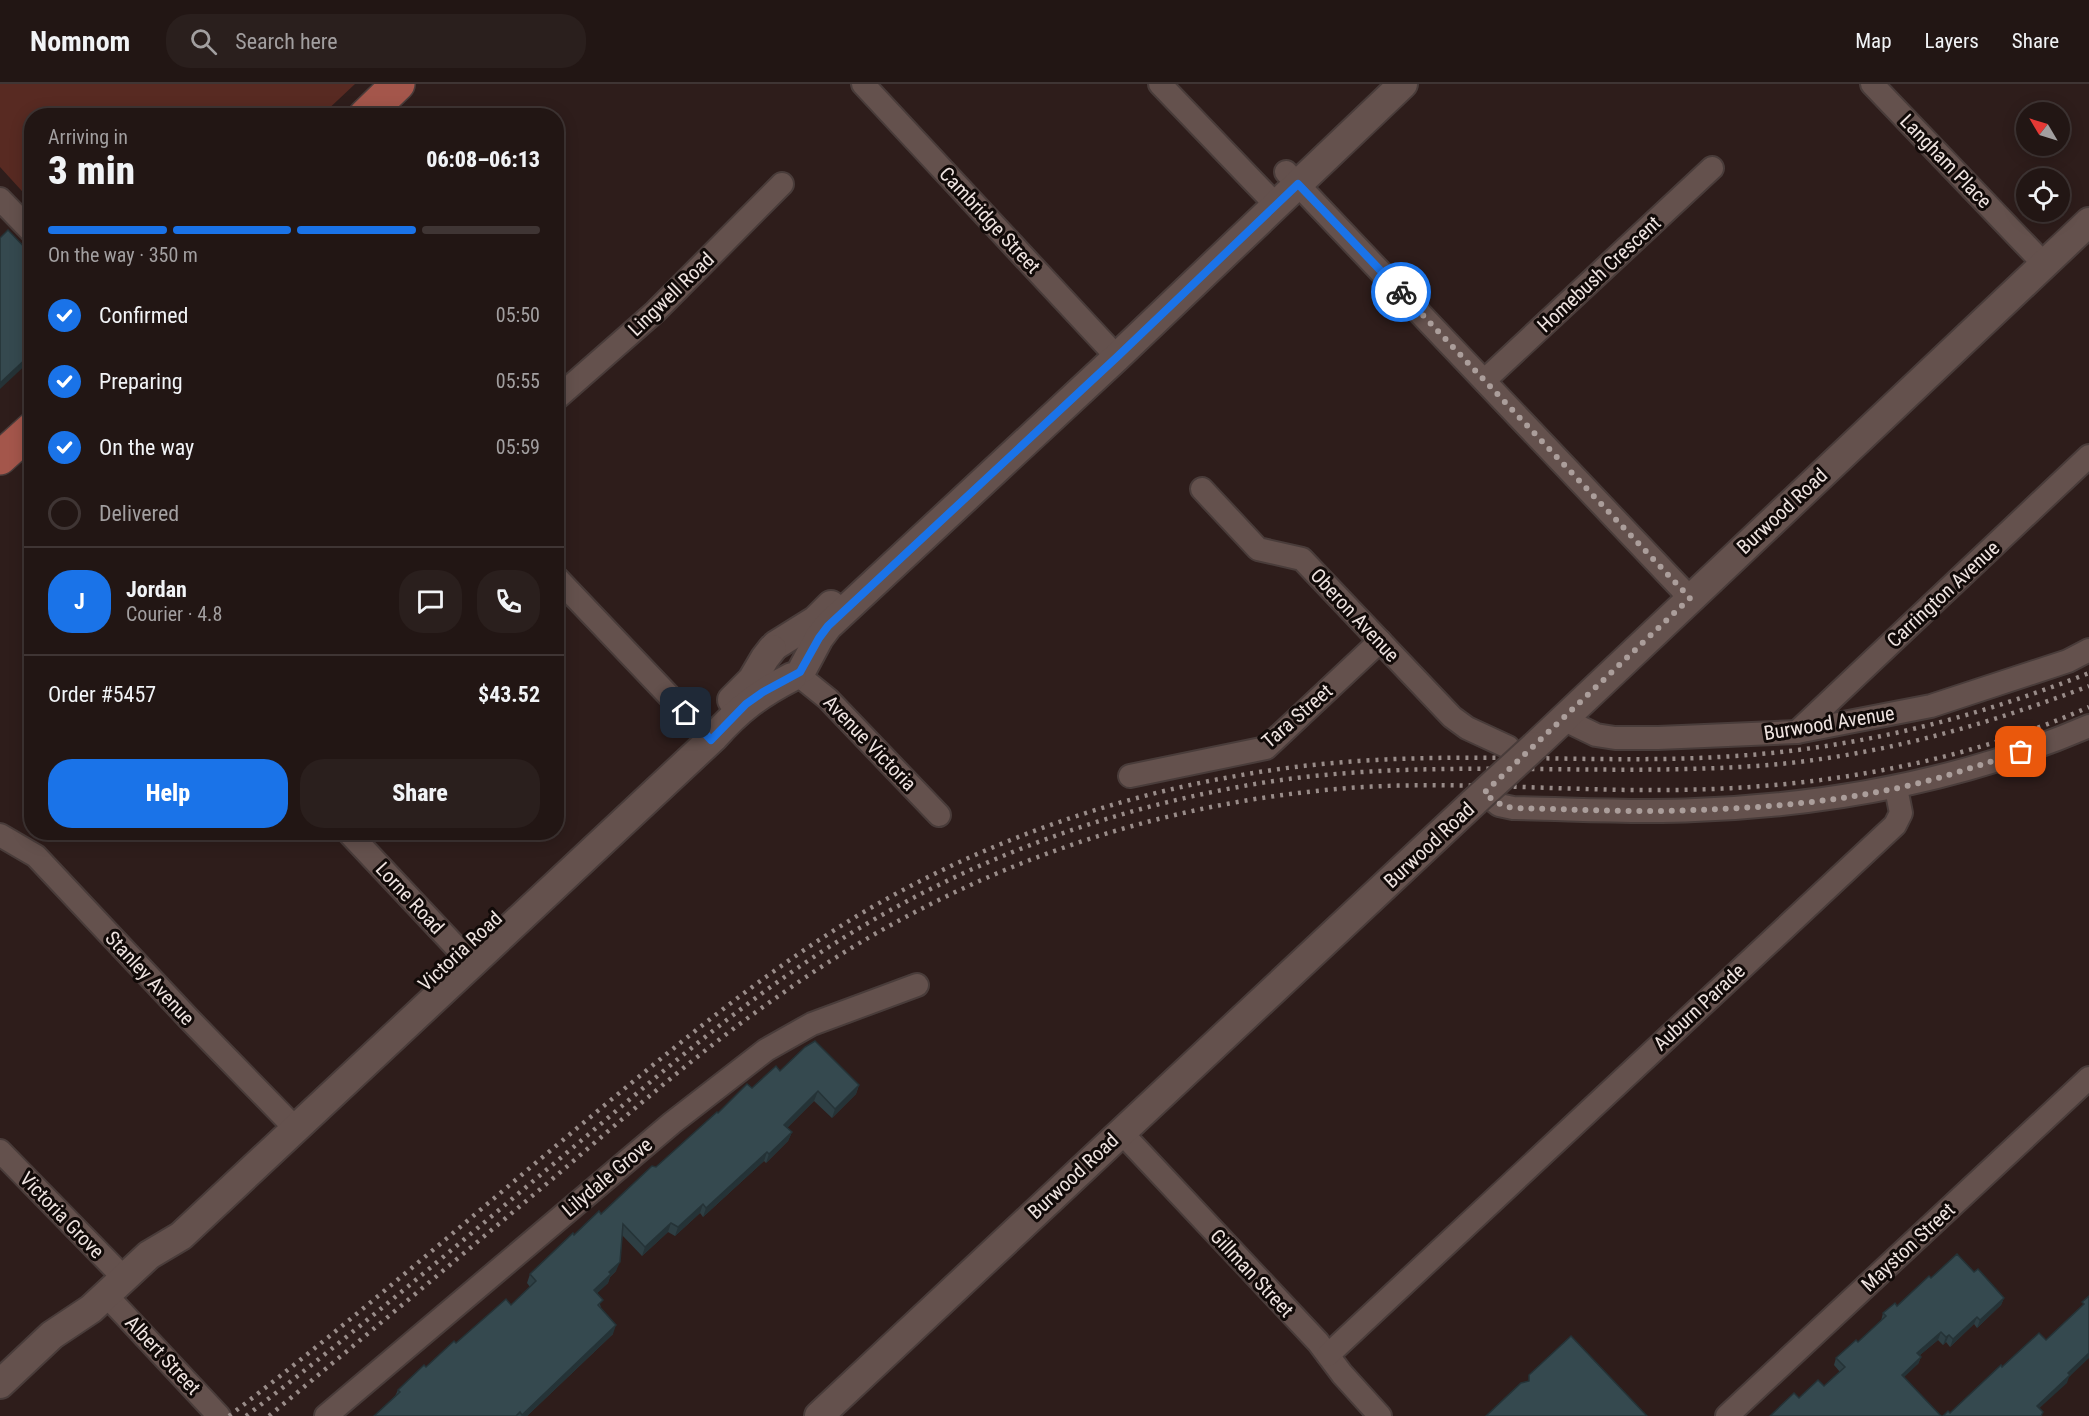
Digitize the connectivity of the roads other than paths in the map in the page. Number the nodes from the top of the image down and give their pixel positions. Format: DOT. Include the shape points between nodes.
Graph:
graph roads {
  1 [pos="398,84"];
  2 [pos="863,84"];
  3 [pos="1160,84"];
  4 [pos="1378,84"];
  5 [pos="1403,84"];
  6 [pos="1872,84"];
  7 [pos="373,108"];
  8 [pos="1712,168"];
  9 [pos="1292,178"];
  10 [pos="782,184"];
  11 [pos="0,199"];
  12 [pos="1271,199"];
  13 [pos="2089,222"];
  14 [pos="24,224"];
  15 [pos="2044,264"];
  16 [pos="1112,351"];
  17 [pos="1485,380"];
  18 [pos="564,392"];
  19 [pos="24,436"];
  20 [pos="2089,456"];
  21 [pos="0,458"];
  22 [pos="1202,489"];
  23 [pos="909,540"];
  24 [pos="564,585"];
  25 [pos="1690,598"];
  26 [pos="1380,641"];
  27 [pos="774,647"];
  28 [pos="2089,650"];
  29 [pos="797,673"];
  30 [pos="1563,719"];
  31 [pos="2089,726"];
  32 [pos="1797,732"];
  33 [pos="705,733"];
  34 [pos="1522,746"];
  35 [pos="1130,776"];
  36 [pos="1896,788"];
  37 [pos="1484,798"];
  38 [pos="939,815"];
  39 [pos="0,835"];
  40 [pos="355,840"];
  41 [pos="465,957"];
  42 [pos="917,985"];
  43 [pos="2089,1078"];
  44 [pos="290,1122"];
  45 [pos="1121,1132"];
  46 [pos="0,1151"];
  47 [pos="107,1294"];
  48 [pos="1328,1355"];
  49 [pos="0,1384"];
  50 [pos="0,1406"];
  51 [pos="219,1416"];
  52 [pos="326,1416"];
  53 [pos="819,1416"];
  54 [pos="1380,1416"];
  55 [pos="1726,1416"];
  1 -- 7 [label="main road"];
  2 -- 16 [label="street, Cambridge Street"];
  3 -- 12 [label="street"];
  4 -- 9 [label="street, Victoria Road"];
  5 -- 9 [label="street, Victoria Road"];
  6 -- 15 [label="street, Langham Place"];
  8 -- 17 [label="street, Homebush Crescent"];
  9 -- 12 [label="street, Victoria Road"];
  9 -- 17 [label="street"];
  10 -- 18 [label="street, Lingwell Road" via="655,312"];
  11 -- 14 [label="street"];
  12 -- 16 [label="street, Victoria Road"];
  13 -- 15 [label="street, Burwood Road"];
  15 -- 25 [label="street, Burwood Road"];
  16 -- 23 [label="street, Victoria Road"];
  17 -- 25 [label="street"];
  19 -- 21 [label="main road"];
  20 -- 32 [label="street, Carrington Avenue"];
  22 -- 26 [label="street, Oberon Avenue" via="1258,549 1302,559"];
  23 -- 27 [label="street, Victoria Road" via="840,594 816,620"];
  23 -- 29 [label="street, Victoria Road" via="828,626"];
  24 -- 33 [label="street"];
  25 -- 30 [label="street, Burwood Road"];
  26 -- 34 [label="street, Oberon Avenue" via="1452,717 1467,728"];
  26 -- 35 [label="street, Tara Street" via="1266,748"];
  27 -- 29 [label="street" via="769,659 771,669 778,676"];
  27 -- 33 [label="street, Victoria Road"];
  28 -- 32 [label="street, Burwood Avenue" via="2068,661 1931,706"];
  29 -- 33 [label="street, Victoria Road"];
  29 -- 38 [label="street, Avenue Victoria" via="823,694"];
  30 -- 32 [label="street, Burwood Avenue" via="1596,735 1615,738"];
  30 -- 34 [label="street, Burwood Road"];
  31 -- 36 [label="street" via="1987,763"];
  33 -- 41 [label="street, Victoria Road"];
  34 -- 37 [label="street, Burwood Road, bridge"];
  36 -- 37 [label="street" via="1808,802 1693,811 1513,808"];
  36 -- 48 [label="street, Auburn Parade" via="1901,813 1895,825"];
  37 -- 45 [label="street, Burwood Road"];
  39 -- 44 [label="street, Stanley Avenue" via="36,856"];
  40 -- 41 [label="street, Lorne Road"];
  41 -- 44 [label="street, Victoria Road"];
  42 -- 52 [label="street, Lilydale Grove" via="812,1024 766,1050 672,1123"];
  43 -- 55 [label="street, Mayston Street"];
  44 -- 47 [label="street, Victoria Road" via="181,1236 149,1255"];
  45 -- 48 [label="street, Gillman Street"];
  45 -- 53 [label="street, Burwood Road"];
  46 -- 47 [label="street, Victoria Grove" via="96,1251"];
  47 -- 49 [label="street, Victoria Road" via="52,1335"];
  47 -- 50 [label="street, Victoria Road" via="64,1346"];
  47 -- 51 [label="street, Albert Street"];
  48 -- 54 [label="street, Gillman Street"];
}
